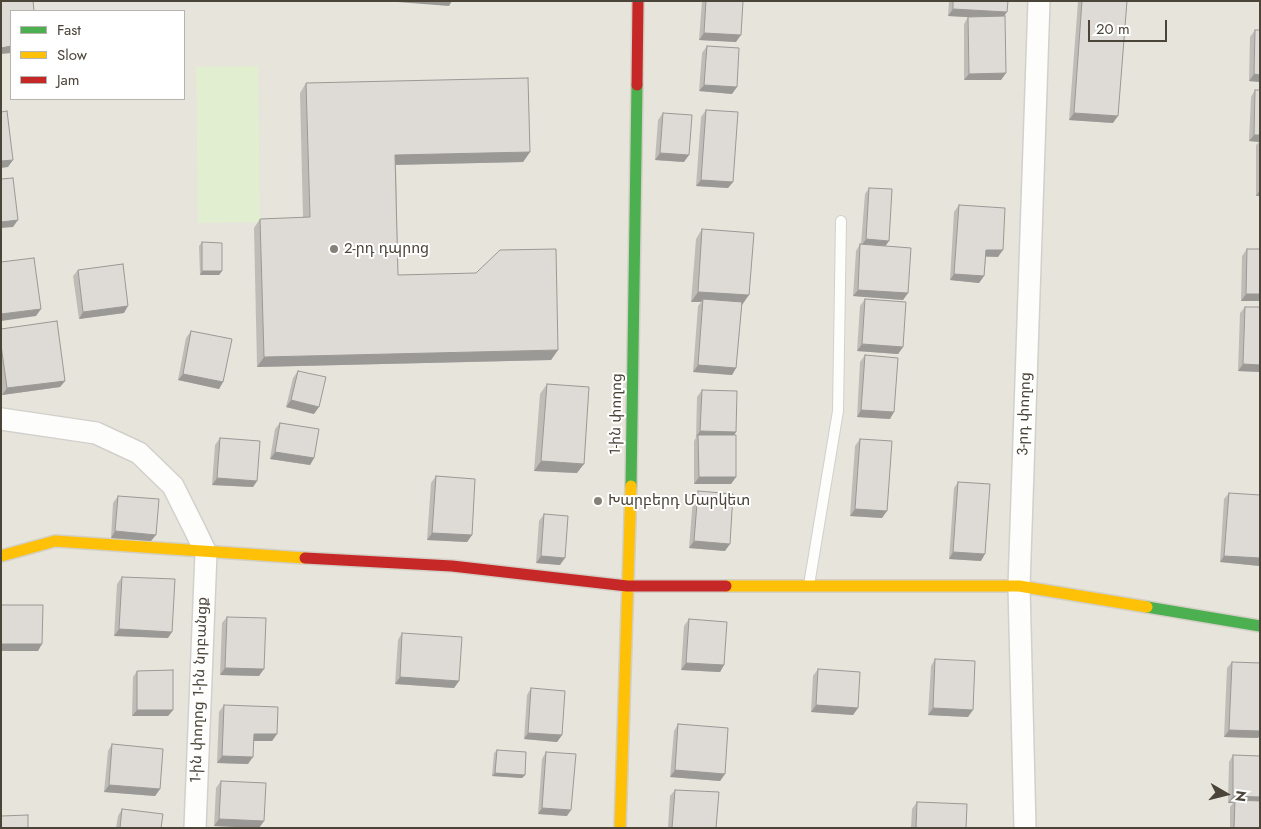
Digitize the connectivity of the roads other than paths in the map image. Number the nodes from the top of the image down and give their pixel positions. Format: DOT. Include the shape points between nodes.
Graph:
graph roads {
  1 [pos="638,1"];
  2 [pos="1039,1"];
  3 [pos="841,221"];
  4 [pos="1,419"];
  5 [pos="206,553"];
  6 [pos="1,556"];
  7 [pos="627,586"];
  8 [pos="1019,586"];
  9 [pos="809,587"];
  10 [pos="1260,626"];
  11 [pos="195,828"];
  12 [pos="620,828"];
  13 [pos="1025,828"];
  1 -- 7 [label="street, 1-ին փողոց"];
  2 -- 8 [label="street, 3-րդ փողոց"];
  3 -- 9 [label="lane" via="838,411"];
  4 -- 5 [label="street" via="96,433 139,453 173,486"];
  5 -- 6 [label="street" via="55,541"];
  5 -- 7 [label="street" via="452,566"];
  5 -- 11 [label="street, 1-ին փողոց 1-ին նրբանցք"];
  7 -- 9 [label="street"];
  7 -- 12 [label="street, 1-ին փողոց"];
  8 -- 9 [label="street"];
  8 -- 10 [label="street"];
  8 -- 13 [label="street, 3-րդ փողոց"];
}
